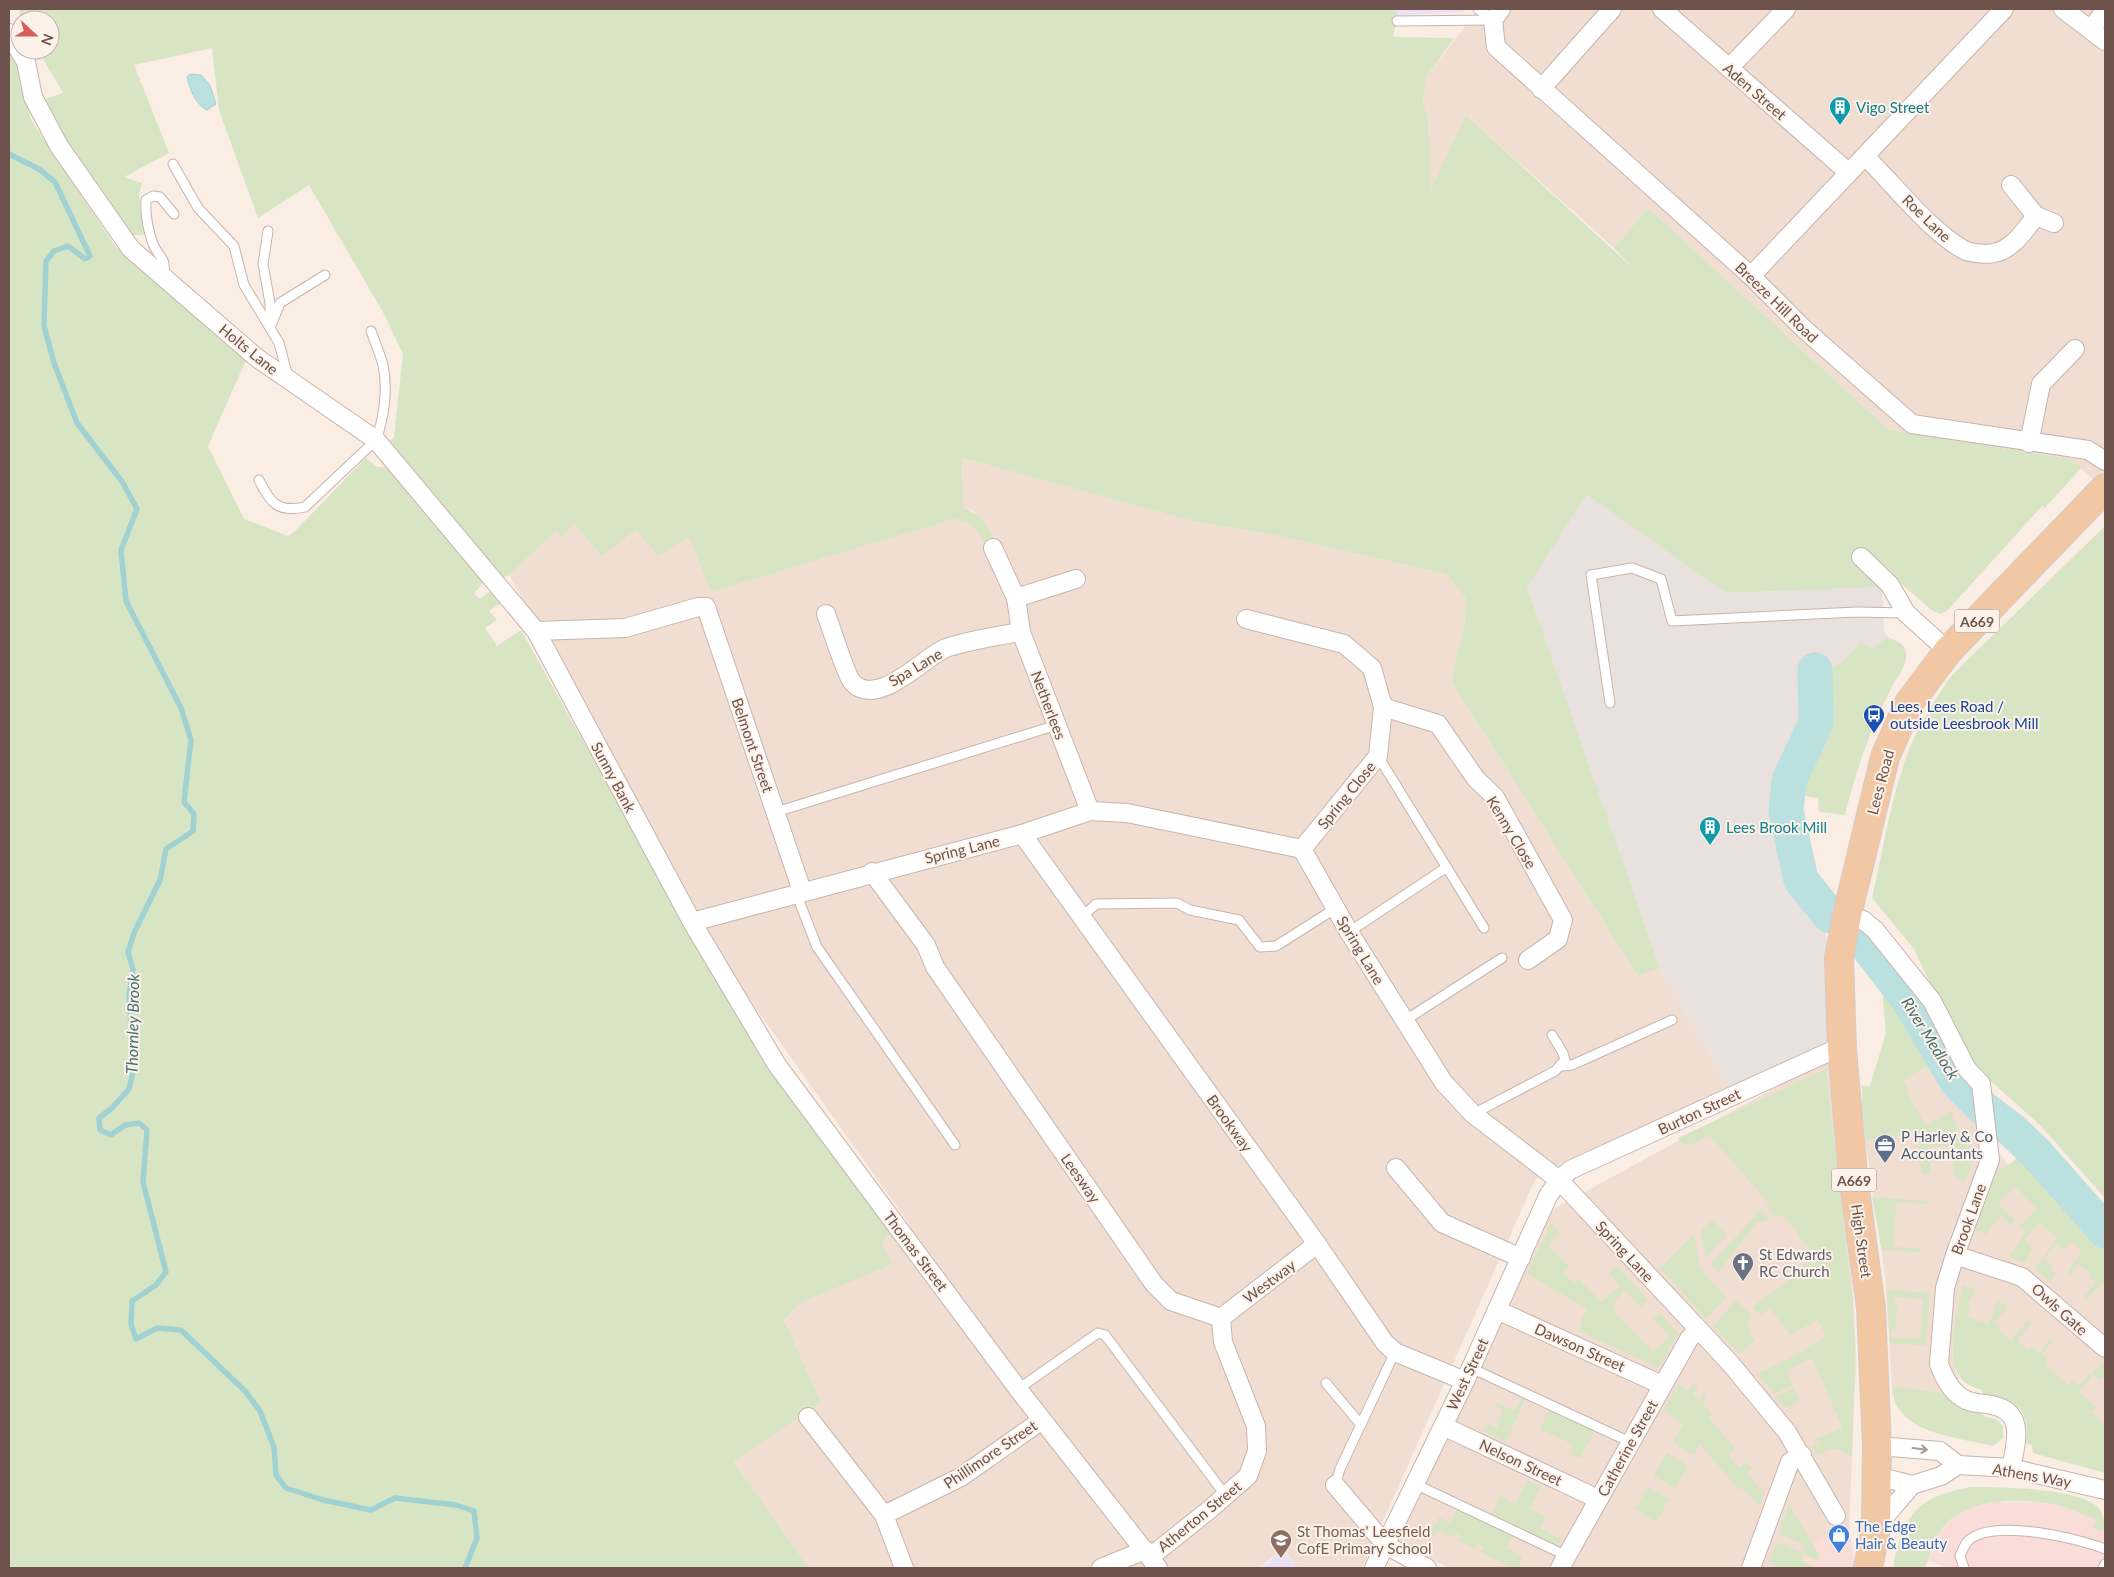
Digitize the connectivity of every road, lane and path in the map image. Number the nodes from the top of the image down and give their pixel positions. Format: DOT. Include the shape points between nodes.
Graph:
graph roads {
  1 [pos="1478,9"];
  2 [pos="1612,9"];
  3 [pos="1662,9"];
  4 [pos="1786,9"];
  5 [pos="2004,9"];
  6 [pos="2063,9"];
  7 [pos="2105,11"];
  8 [pos="1497,14"];
  9 [pos="1397,21"];
  10 [pos="2091,29"];
  11 [pos="9,33"];
  12 [pos="2105,41"];
  13 [pos="1729,68"];
  14 [pos="1541,89"];
  15 [pos="1866,157"];
  16 [pos="173,164"];
  17 [pos="1848,172"];
  18 [pos="2011,185"];
  19 [pos="174,214"];
  20 [pos="2036,216"];
  21 [pos="2054,223"];
  22 [pos="268,231"];
  23 [pos="325,275"];
  24 [pos="1751,276"];
  25 [pos="164,277"];
  26 [pos="270,328"];
  27 [pos="371,331"];
  28 [pos="2075,349"];
  29 [pos="289,380"];
  30 [pos="376,440"];
  31 [pos="2029,443"];
  32 [pos="2105,461"];
  33 [pos="259,480"];
  34 [pos="2105,488"];
  35 [pos="993,548"];
  36 [pos="1861,557"];
  37 [pos="1076,579"];
  38 [pos="1016,598"];
  39 [pos="1906,612"];
  40 [pos="826,614"];
  41 [pos="1246,619"];
  42 [pos="536,631"];
  43 [pos="1021,632"];
  44 [pos="1948,651"];
  45 [pos="1610,703"];
  46 [pos="1383,707"];
  47 [pos="1057,725"];
  48 [pos="1378,756"];
  49 [pos="1090,811"];
  50 [pos="776,812"];
  51 [pos="1022,834"];
  52 [pos="1302,849"];
  53 [pos="1447,867"];
  54 [pos="872,872"];
  55 [pos="799,891"];
  56 [pos="1336,908"];
  57 [pos="1847,915"];
  58 [pos="1082,917"];
  59 [pos="692,922"];
  60 [pos="1484,928"];
  61 [pos="1349,932"];
  62 [pos="1502,958"];
  63 [pos="1528,960"];
  64 [pos="1672,1020"];
  65 [pos="1404,1021"];
  66 [pos="1552,1035"];
  67 [pos="1842,1049"];
  68 [pos="1562,1066"];
  69 [pos="1473,1114"];
  70 [pos="956,1144"];
  71 [pos="1396,1168"];
  72 [pos="1559,1180"];
  73 [pos="1317,1244"];
  74 [pos="1955,1255"];
  75 [pos="1521,1258"];
  76 [pos="1497,1310"];
  77 [pos="1220,1318"];
  78 [pos="1698,1330"];
  79 [pos="2105,1348"];
  80 [pos="1396,1352"];
  81 [pos="1468,1374"];
  82 [pos="1326,1383"];
  83 [pos="1662,1385"];
  84 [pos="1018,1389"];
  85 [pos="808,1417"];
  86 [pos="1042,1420"];
  87 [pos="1361,1425"];
  88 [pos="1443,1426"];
  89 [pos="1630,1442"];
  90 [pos="1877,1446"];
  91 [pos="1802,1455"];
  92 [pos="1958,1465"];
  93 [pos="2011,1468"];
  94 [pos="1877,1476"];
  95 [pos="1415,1484"];
  96 [pos="1335,1485"];
  97 [pos="1912,1485"];
  98 [pos="2105,1490"];
  99 [pos="1226,1496"];
  100 [pos="1598,1499"];
  101 [pos="884,1515"];
  102 [pos="1836,1516"];
  103 [pos="1876,1527"];
  104 [pos="1386,1545"];
  105 [pos="2105,1549"];
  106 [pos="1151,1558"];
  107 [pos="1563,1562"];
  108 [pos="2105,1564"];
  109 [pos="904,1568"];
  110 [pos="1101,1568"];
  111 [pos="1374,1568"];
  112 [pos="1427,1568"];
  113 [pos="1751,1568"];
  114 [pos="1868,1568"];
  115 [pos="1964,1568"];
  116 [pos="2104,1568"];
  1 -- 8 [label="lane"];
  2 -- 14 [label="street"];
  3 -- 13 [label="street, Aden Street"];
  4 -- 13 [label="street"];
  5 -- 15 [label="street"];
  6 -- 10 [label="street"];
  7 -- 10 [label="street"];
  8 -- 9 [label="lane"];
  8 -- 14 [label="street, Breeze Hill Road" via="1496,47"];
  10 -- 12 [label="street"];
  11 -- 25 [label="street, Holts Lane" via="26,62 33,97 59,146 131,249"];
  13 -- 17 [label="street, Aden Street"];
  14 -- 24 [label="street, Breeze Hill Road"];
  15 -- 17 [label="street"];
  15 -- 20 [label="street, Roe Lane" via="1944,236 1966,251 1994,254 2009,246"];
  16 -- 26 [label="lane" via="198,208 234,246 244,285"];
  17 -- 24 [label="street"];
  18 -- 20 [label="street"];
  19 -- 25 [label="lane" via="160,197 146,200 148,227 154,247 164,262"];
  20 -- 21 [label="street"];
  22 -- 26 [label="lane" via="263,264 270,303"];
  23 -- 26 [label="lane" via="280,303"];
  24 -- 31 [label="street, Breeze Hill Road" via="1804,329 1912,424"];
  25 -- 29 [label="street, Holts Lane" via="257,358"];
  26 -- 29 [label="lane" via="279,343"];
  27 -- 30 [label="lane" via="384,373 383,407"];
  28 -- 31 [label="street" via="2041,384"];
  29 -- 30 [label="street, Holts Lane"];
  30 -- 33 [label="lane" via="305,507 290,510 280,506 268,498"];
  30 -- 42 [label="street, Holts Lane"];
  31 -- 32 [label="street, Breeze Hill Road" via="2088,450"];
  34 -- 44 [label="main road, Lees Road / A669"];
  35 -- 38 [label="street, Netherlees"];
  36 -- 39 [label="street" via="1890,585"];
  37 -- 38 [label="street"];
  38 -- 43 [label="street, Netherlees"];
  39 -- 44 [label="street"];
  39 -- 45 [label="lane" via="1672,621 1661,579 1632,568 1591,575"];
  40 -- 43 [label="street, Spa Lane" via="852,681 862,688 880,688 901,680 944,649"];
  41 -- 46 [label="street, Spring Close" via="1344,644 1372,668"];
  42 -- 50 [label="street, Belmont Street" via="624,628 706,607"];
  42 -- 59 [label="street, Sunny Bank"];
  43 -- 47 [label="street, Netherlees"];
  44 -- 57 [label="main road, Lees Road / A669" via="1909,703 1892,737"];
  46 -- 48 [label="street, Spring Close"];
  46 -- 63 [label="street, Kenny Close" via="1438,724 1476,779 1495,797 1563,920 1558,939"];
  47 -- 49 [label="street, Netherlees"];
  47 -- 50 [label="lane"];
  48 -- 52 [label="street, Spring Close"];
  48 -- 53 [label="lane"];
  49 -- 51 [label="street, Spring Lane"];
  49 -- 52 [label="street, Spring Lane" via="1127,813"];
  50 -- 55 [label="street, Belmont Street"];
  51 -- 54 [label="street, Spring Lane"];
  51 -- 58 [label="street, Brookway"];
  52 -- 56 [label="street, Spring Lane"];
  53 -- 60 [label="lane"];
  53 -- 61 [label="lane"];
  54 -- 55 [label="street, Spring Lane"];
  54 -- 77 [label="street, Leesway" via="926,945 935,967 1154,1284 1171,1301"];
  55 -- 59 [label="street, Spring Lane"];
  55 -- 70 [label="lane" via="817,947"];
  56 -- 58 [label="lane" via="1276,946 1260,947 1239,920 1190,910 1177,903 1096,904"];
  56 -- 61 [label="street, Spring Lane"];
  57 -- 67 [label="main road, High Street / A669" via="1839,958"];
  57 -- 74 [label="street, Brook Lane" via="1864,920 1875,930 1926,994 1967,1069 1980,1084 1990,1160"];
  58 -- 73 [label="street, Brookway"];
  59 -- 84 [label="street, Thomas Street" via="777,1065"];
  61 -- 65 [label="street, Spring Lane"];
  62 -- 65 [label="lane"];
  64 -- 68 [label="lane" via="1572,1065"];
  65 -- 69 [label="street, Spring Lane" via="1444,1084"];
  66 -- 68 [label="lane" via="1563,1053 1565,1060"];
  67 -- 72 [label="street, Burton Street" via="1830,1051 1579,1166"];
  67 -- 90 [label="main road, High Street / A669" via="1853,1175 1870,1308"];
  68 -- 69 [label="lane"];
  69 -- 72 [label="street, Spring Lane"];
  71 -- 75 [label="street" via="1442,1223"];
  72 -- 75 [label="street, West Street" via="1552,1188"];
  72 -- 78 [label="street, Spring Lane"];
  73 -- 77 [label="street, Westway"];
  73 -- 80 [label="street, Brookway" via="1385,1343"];
  74 -- 79 [label="street, Owls Gate" via="2022,1277"];
  74 -- 93 [label="street, Brook Lane" via="1945,1288 1939,1364 1956,1394 1964,1399 2002,1407 2012,1415 2016,1428"];
  75 -- 76 [label="street, West Street"];
  76 -- 81 [label="street, West Street"];
  76 -- 83 [label="street, Dawson Street"];
  77 -- 99 [label="street, Atherton Street" via="1223,1342 1256,1426 1257,1451 1248,1476"];
  78 -- 83 [label="street, Catherine Street" via="1688,1339"];
  78 -- 91 [label="street, Spring Lane" via="1772,1412"];
  80 -- 81 [label="street, Brookway"];
  80 -- 87 [label="lane"];
  81 -- 88 [label="street, West Street"];
  81 -- 89 [label="lane"];
  82 -- 87 [label="lane"];
  83 -- 89 [label="street, Catherine Street"];
  84 -- 86 [label="street, Thomas Street"];
  84 -- 99 [label="lane" via="1098,1333 1105,1335"];
  85 -- 101 [label="street"];
  86 -- 101 [label="street, Phillimore Street" via="961,1477"];
  86 -- 106 [label="street, Thomas Street"];
  87 -- 96 [label="lane"];
  88 -- 95 [label="street, West Street"];
  88 -- 100 [label="street, Nelson Street"];
  89 -- 100 [label="street, Catherine Street"];
  90 -- 92 [label="street, one-way" via="1940,1451"];
  90 -- 94 [label="main road, High Street / A669"];
  91 -- 102 [label="street, Spring Lane"];
  91 -- 113 [label="street" via="1790,1462"];
  92 -- 93 [label="street, Athens Way"];
  92 -- 97 [label="street" via="1941,1476"];
  93 -- 98 [label="street, Athens Way"];
  94 -- 97 [label="street"];
  94 -- 103 [label="main road, High Street / A669"];
  95 -- 104 [label="street, West Street"];
  95 -- 107 [label="lane"];
  96 -- 104 [label="street"];
  97 -- 103 [label="street"];
  99 -- 106 [label="street, Atherton Street"];
  100 -- 107 [label="street, Catherine Street"];
  101 -- 109 [label="street"];
  103 -- 114 [label="main road, High Street / A669"];
  104 -- 111 [label="street, West Street"];
  104 -- 112 [label="street"];
  105 -- 115 [label="lane" via="2080,1540 2041,1533 1986,1532 1967,1542 1960,1556"];
  106 -- 110 [label="street, Atherton Street"];
  108 -- 116 [label="lane"];
}
